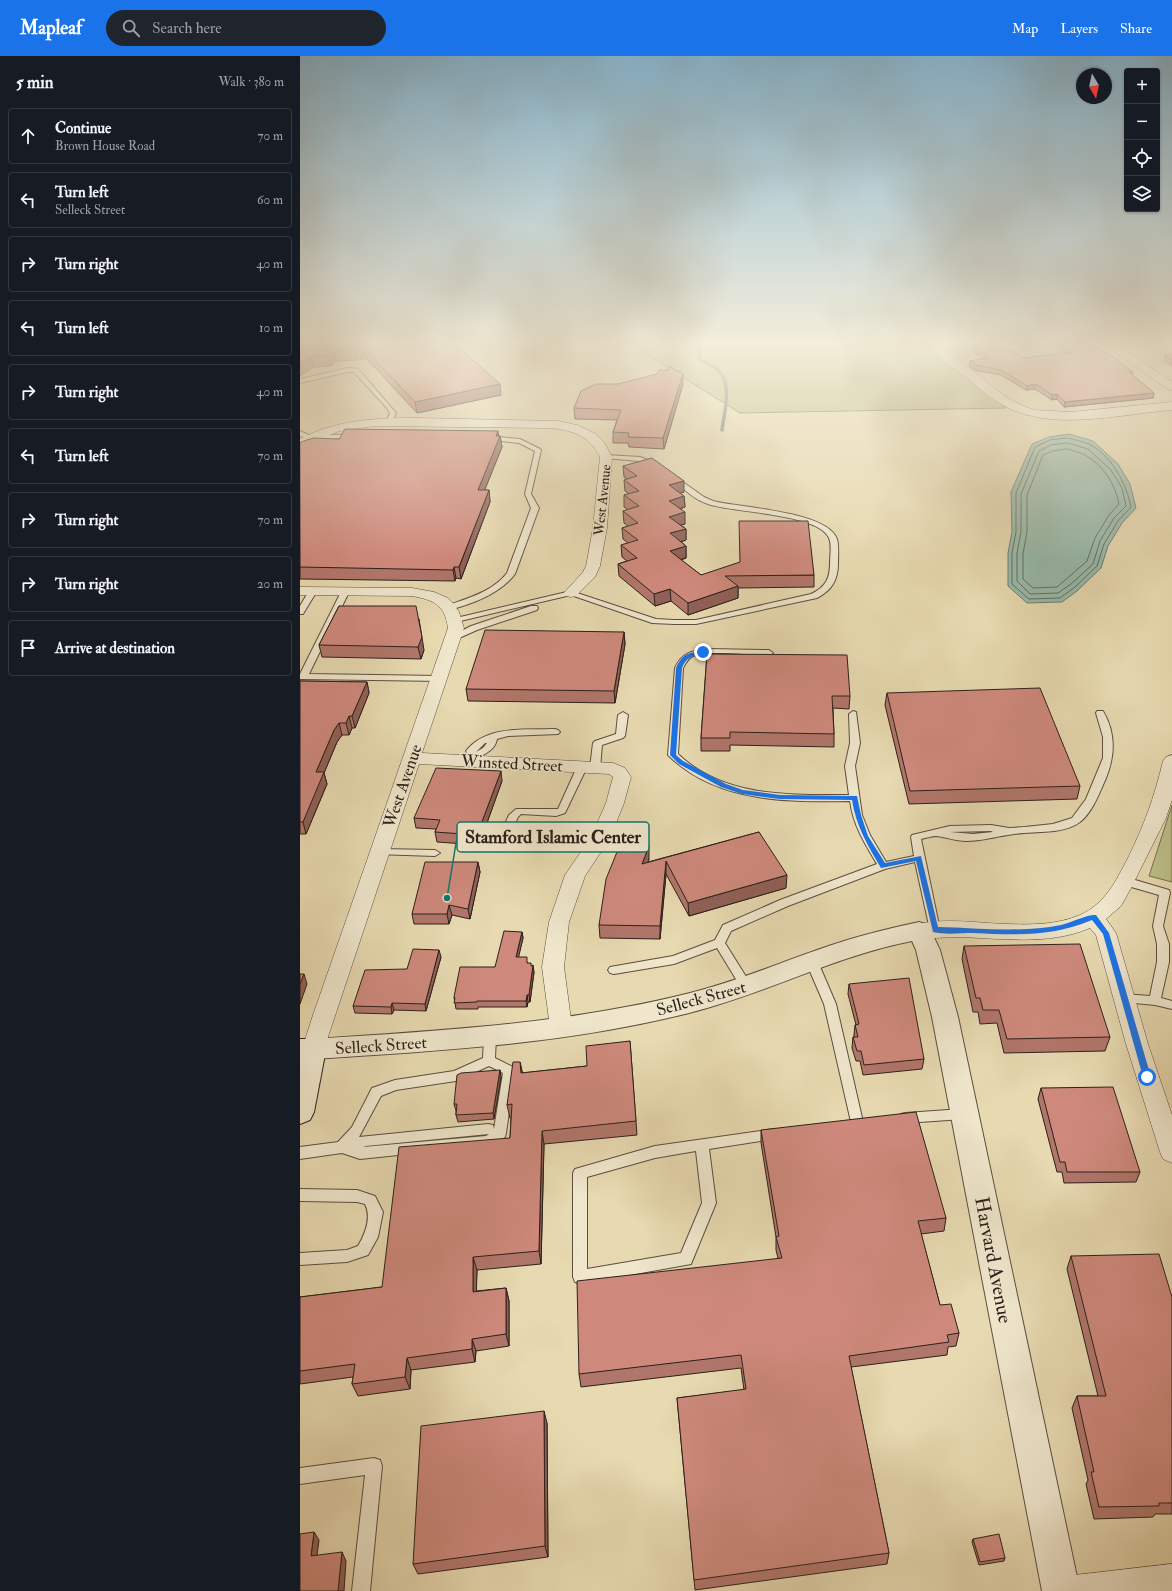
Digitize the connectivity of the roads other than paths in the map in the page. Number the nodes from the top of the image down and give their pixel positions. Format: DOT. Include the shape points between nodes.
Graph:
graph roads {
  1 [pos="392,415"];
  2 [pos="1044,415"];
  3 [pos="1081,415"];
  4 [pos="389,422"];
  5 [pos="361,436"];
  6 [pos="303,438"];
  7 [pos="477,438"];
  8 [pos="606,457"];
  9 [pos="306,591"];
  10 [pos="345,592"];
  11 [pos="571,593"];
  12 [pos="301,610"];
  13 [pos="453,622"];
  14 [pos="769,653"];
  15 [pos="440,679"];
  16 [pos="1100,713"];
  17 [pos="853,714"];
  18 [pos="623,715"];
  19 [pos="555,732"];
  20 [pos="412,758"];
  21 [pos="472,758"];
  22 [pos="1172,761"];
  23 [pos="597,768"];
  24 [pos="855,798"];
  25 [pos="504,837"];
  26 [pos="380,852"];
  27 [pos="435,853"];
  28 [pos="919,858"];
  29 [pos="883,866"];
  30 [pos="1125,881"];
  31 [pos="1093,917"];
  32 [pos="927,931"];
  33 [pos="719,943"];
  34 [pos="812,962"];
  35 [pos="614,970"];
  36 [pos="746,986"];
  37 [pos="1124,998"];
  38 [pos="1155,1001"];
  39 [pos="1172,1005"];
  40 [pos="561,1027"];
  41 [pos="489,1049"];
  42 [pos="307,1050"];
  43 [pos="300,1112"];
  44 [pos="965,1114"];
  45 [pos="896,1119"];
  46 [pos="873,1120"];
  47 [pos="857,1122"];
  48 [pos="842,1124"];
  49 [pos="488,1129"];
  50 [pos="788,1132"];
  51 [pos="702,1145"];
  52 [pos="342,1147"];
  53 [pos="1172,1152"];
  54 [pos="300,1153"];
  55 [pos="300,1195"];
  56 [pos="300,1259"];
  57 [pos="300,1476"];
  58 [pos="1172,1580"];
  59 [pos="361,1591"];
  60 [pos="1061,1591"];
  61 [pos="1075,1591"];
  1 -- 4 [label="lane"];
  2 -- 3 [label="street"];
  4 -- 6 [label="street, West Avenue" via="347,426"];
  4 -- 8 [label="street, West Avenue" via="558,425 573,428 592,437"];
  5 -- 6 [label="lane"];
  7 -- 13 [label="lane" via="520,440 538,450 528,494 535,508 507,580"];
  8 -- 11 [label="street, West Avenue" via="600,528 593,566 590,574"];
  8 -- 11 [label="lane" via="652,462 708,502 724,507 782,514 820,525 833,538 832,581 825,590 814,596 696,622 655,621"];
  9 -- 10 [label="street"];
  9 -- 12 [label="lane"];
  10 -- 13 [label="street" via="425,594 444,601"];
  10 -- 15 [label="lane" via="340,607 303,677"];
  11 -- 13 [label="lane"];
  11 -- 13 [label="lane" via="543,606 474,628"];
  13 -- 15 [label="street, West Avenue"];
  14 -- 24 [label="lane" via="703,652 690,654 683,659 679,668 673,755 698,773 742,792 780,797"];
  15 -- 20 [label="street, West Avenue"];
  16 -- 28 [label="lane" via="1107,730 1110,753 1092,799 1076,820 1054,827 1009,831 994,836 953,838 937,833 916,837"];
  17 -- 24 [label="lane" via="855,743 850,766"];
  18 -- 23 [label="lane" via="620,736 598,743"];
  19 -- 21 [label="lane" via="507,733 492,738 492,745 484,753"];
  20 -- 21 [label="street, Winsted Street"];
  20 -- 26 [label="street, West Avenue"];
  21 -- 23 [label="street, Winsted Street"];
  22 -- 30 [label="street, Selleck Street" via="1159,812"];
  23 -- 25 [label="lane" via="562,811 519,811 514,815"];
  23 -- 40 [label="street" via="619,772 622,778 616,803 600,838 575,875 559,922 554,967"];
  24 -- 29 [label="lane" via="857,815 865,836"];
  26 -- 27 [label="lane"];
  26 -- 42 [label="street, West Avenue"];
  28 -- 29 [label="lane"];
  28 -- 32 [label="lane"];
  29 -- 33 [label="lane" via="784,903 727,928"];
  30 -- 31 [label="street, Selleck Street" via="1105,910"];
  30 -- 38 [label="lane" via="1165,893 1158,926 1163,944 1163,962"];
  31 -- 32 [label="street, Selleck Street" via="1072,926 1044,931"];
  31 -- 37 [label="street" via="1106,933"];
  32 -- 34 [label="street, Selleck Street" via="866,942"];
  32 -- 44 [label="street, Harvard Avenue" via="930,958"];
  33 -- 35 [label="lane" via="674,960"];
  33 -- 36 [label="lane"];
  34 -- 36 [label="street, Selleck Street"];
  34 -- 47 [label="lane" via="830,1004"];
  36 -- 40 [label="street, Selleck Street" via="660,1010"];
  37 -- 38 [label="lane"];
  37 -- 53 [label="street"];
  38 -- 39 [label="lane"];
  40 -- 41 [label="street, Selleck Street"];
  41 -- 42 [label="street, Selleck Street"];
  41 -- 52 [label="lane" via="456,1076 395,1085 376,1092 357,1131"];
  41 -- 52 [label="lane" via="509,1070 500,1133 490,1141 360,1153"];
  42 -- 43 [label="street, West Avenue"];
  44 -- 45 [label="lane"];
  44 -- 60 [label="street, Harvard Avenue"];
  46 -- 47 [label="lane"];
  47 -- 48 [label="lane"];
  49 -- 52 [label="lane" via="366,1141"];
  50 -- 51 [label="lane"];
  51 -- 51 [label="lane" via="655,1152 580,1173 580,1277 686,1259 709,1203"];
  52 -- 54 [label="lane"];
  55 -- 56 [label="lane" via="357,1196 370,1200 376,1212 371,1237 363,1250 347,1256"];
  57 -- 59 [label="lane" via="374,1466"];
  58 -- 61 [label="street"];
}
